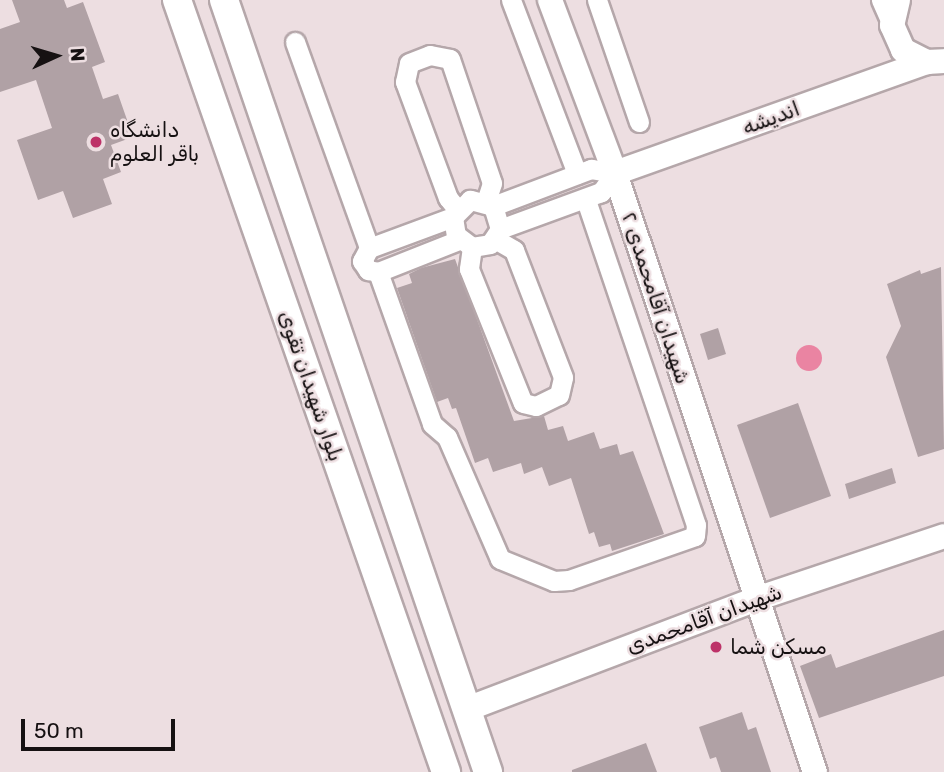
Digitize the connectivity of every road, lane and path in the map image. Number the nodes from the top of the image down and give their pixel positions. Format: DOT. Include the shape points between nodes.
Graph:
graph roads {
  1 [pos="177,0"];
  2 [pos="224,0"];
  3 [pos="511,0"];
  4 [pos="550,0"];
  5 [pos="597,0"];
  6 [pos="881,0"];
  7 [pos="898,0"];
  8 [pos="892,25"];
  9 [pos="295,42"];
  10 [pos="935,62"];
  11 [pos="639,122"];
  12 [pos="615,173"];
  13 [pos="577,174"];
  14 [pos="585,198"];
  15 [pos="489,204"];
  16 [pos="455,213"];
  17 [pos="497,234"];
  18 [pos="465,244"];
  19 [pos="369,248"];
  20 [pos="378,272"];
  21 [pos="944,536"];
  22 [pos="756,599"];
  23 [pos="467,709"];
  24 [pos="429,723"];
  25 [pos="446,772"];
  26 [pos="488,772"];
  27 [pos="815,772"];
  1 -- 24 [label="main road, بلوار شهیدان تقوی"];
  2 -- 23 [label="main road, بلوار شهیدان تقوی"];
  3 -- 13 [label="street"];
  4 -- 12 [label="street, شهیدان آقامحمدی ۲"];
  5 -- 11 [label="street"];
  6 -- 8 [label="street"];
  7 -- 8 [label="street"];
  8 -- 10 [label="street" via="903,50"];
  9 -- 19 [label="street"];
  10 -- 12 [label="street, انديشه"];
  12 -- 13 [label="street" via="591,169"];
  12 -- 14 [label="street" via="601,192"];
  12 -- 22 [label="street, شهیدان آقامحمدی ۲"];
  13 -- 15 [label="street"];
  14 -- 17 [label="street"];
  14 -- 20 [label="street" via="696,525 695,537 569,580 554,581 500,559 447,437 432,424"];
  15 -- 16 [label="street" via="470,200"];
  15 -- 16 [label="street" via="492,183 450,58 430,55 409,63 405,82"];
  15 -- 17 [label="street"];
  16 -- 18 [label="street"];
  16 -- 19 [label="street"];
  17 -- 18 [label="street"];
  17 -- 18 [label="street" via="514,250 563,377 559,395 536,406 523,403 469,270"];
  18 -- 20 [label="street"];
  19 -- 20 [label="street" via="362,261 368,270"];
  21 -- 22 [label="street, شهیدان آقامحمدی"];
  22 -- 23 [label="street, شهیدان آقامحمدی"];
  22 -- 27 [label="street, شهیدان آقامحمدی ۲"];
  23 -- 24 [label="main road"];
  23 -- 26 [label="main road, بلوار شهیدان تقوی"];
  24 -- 25 [label="main road, بلوار شهیدان تقوی"];
}
